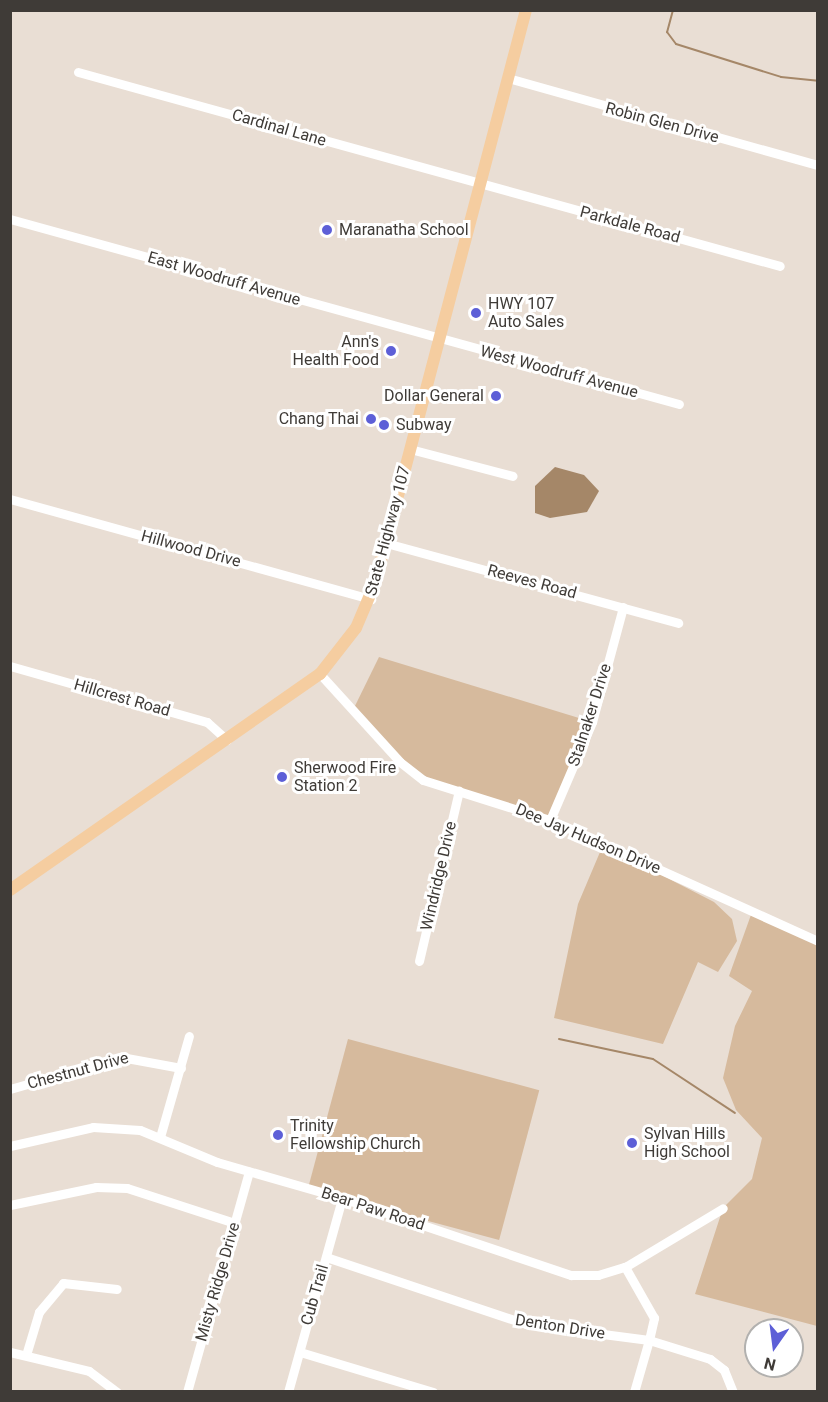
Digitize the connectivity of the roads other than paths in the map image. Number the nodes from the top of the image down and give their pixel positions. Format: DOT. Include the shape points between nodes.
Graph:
graph roads {
  1 [pos="526,10"];
  2 [pos="78,72"];
  3 [pos="508,78"];
  4 [pos="818,165"];
  5 [pos="479,184"];
  6 [pos="10,219"];
  7 [pos="780,266"];
  8 [pos="438,339"];
  9 [pos="679,404"];
  10 [pos="410,449"];
  11 [pos="513,476"];
  12 [pos="10,499"];
  13 [pos="386,543"];
  14 [pos="371,599"];
  15 [pos="623,607"];
  16 [pos="678,624"];
  17 [pos="10,666"];
  18 [pos="320,674"];
  19 [pos="227,740"];
  20 [pos="459,792"];
  21 [pos="550,820"];
  22 [pos="10,890"];
  23 [pos="818,941"];
  24 [pos="419,961"];
  25 [pos="189,1036"];
  26 [pos="181,1068"];
  27 [pos="10,1089"];
  28 [pos="160,1137"];
  29 [pos="10,1146"];
  30 [pos="249,1172"];
  31 [pos="342,1198"];
  32 [pos="10,1205"];
  33 [pos="723,1208"];
  34 [pos="235,1223"];
  35 [pos="326,1257"];
  36 [pos="625,1267"];
  37 [pos="117,1289"];
  38 [pos="649,1340"];
  39 [pos="10,1352"];
  40 [pos="300,1352"];
  41 [pos="26,1355"];
  42 [pos="117,1392"];
  43 [pos="187,1392"];
  44 [pos="288,1392"];
  45 [pos="433,1392"];
  46 [pos="634,1392"];
  47 [pos="733,1392"];
  1 -- 3 [label="main road, State Highway 107"];
  2 -- 5 [label="street, Cardinal Lane"];
  3 -- 4 [label="street, Robin Glen Drive"];
  3 -- 5 [label="main road, State Highway 107"];
  5 -- 7 [label="street, Parkdale Road"];
  5 -- 8 [label="main road, State Highway 107"];
  6 -- 8 [label="street, East Woodruff Avenue"];
  8 -- 9 [label="street, West Woodruff Avenue"];
  8 -- 10 [label="main road, State Highway 107"];
  10 -- 11 [label="street"];
  10 -- 13 [label="main road, State Highway 107"];
  12 -- 14 [label="street, Hillwood Drive"];
  13 -- 14 [label="main road, State Highway 107"];
  13 -- 15 [label="street, Reeves Road"];
  14 -- 18 [label="main road, State Highway 107" via="346,645"];
  15 -- 16 [label="street, Reeves Road"];
  15 -- 21 [label="street, Stalnaker Drive" via="592,722"];
  17 -- 19 [label="street, Hillcrest Road" via="207,722"];
  18 -- 19 [label="main road, State Highway 107"];
  18 -- 20 [label="street, Dee Jay Hudson Drive" via="407,768"];
  19 -- 22 [label="main road, State Highway 107"];
  20 -- 21 [label="street, Dee Jay Hudson Drive"];
  20 -- 24 [label="street, Windridge Drive"];
  21 -- 23 [label="street, Dee Jay Hudson Drive"];
  25 -- 26 [label="street"];
  26 -- 27 [label="street, Chestnut Drive" via="129,1056"];
  26 -- 28 [label="street"];
  28 -- 29 [label="street, Bear Paw Road" via="109,1126"];
  28 -- 30 [label="street, Bear Paw Road"];
  30 -- 31 [label="street, Bear Paw Road"];
  30 -- 34 [label="street, Misty Ridge Drive"];
  31 -- 35 [label="street, Cub Trail"];
  31 -- 36 [label="street, Bear Paw Road" via="560,1273 598,1275"];
  32 -- 34 [label="street" via="76,1190 119,1187"];
  33 -- 36 [label="street, Bear Paw Road"];
  34 -- 43 [label="street, Misty Ridge Drive"];
  35 -- 38 [label="street, Denton Drive" via="526,1324"];
  35 -- 40 [label="street, Cub Trail"];
  36 -- 38 [label="street" via="654,1318"];
  37 -- 41 [label="street" via="63,1283 39,1312"];
  38 -- 46 [label="street"];
  38 -- 47 [label="street, Denton Drive" via="710,1359 724,1370"];
  39 -- 41 [label="street"];
  40 -- 44 [label="street, Cub Trail"];
  40 -- 45 [label="street"];
  41 -- 42 [label="street" via="89,1371"];
}
